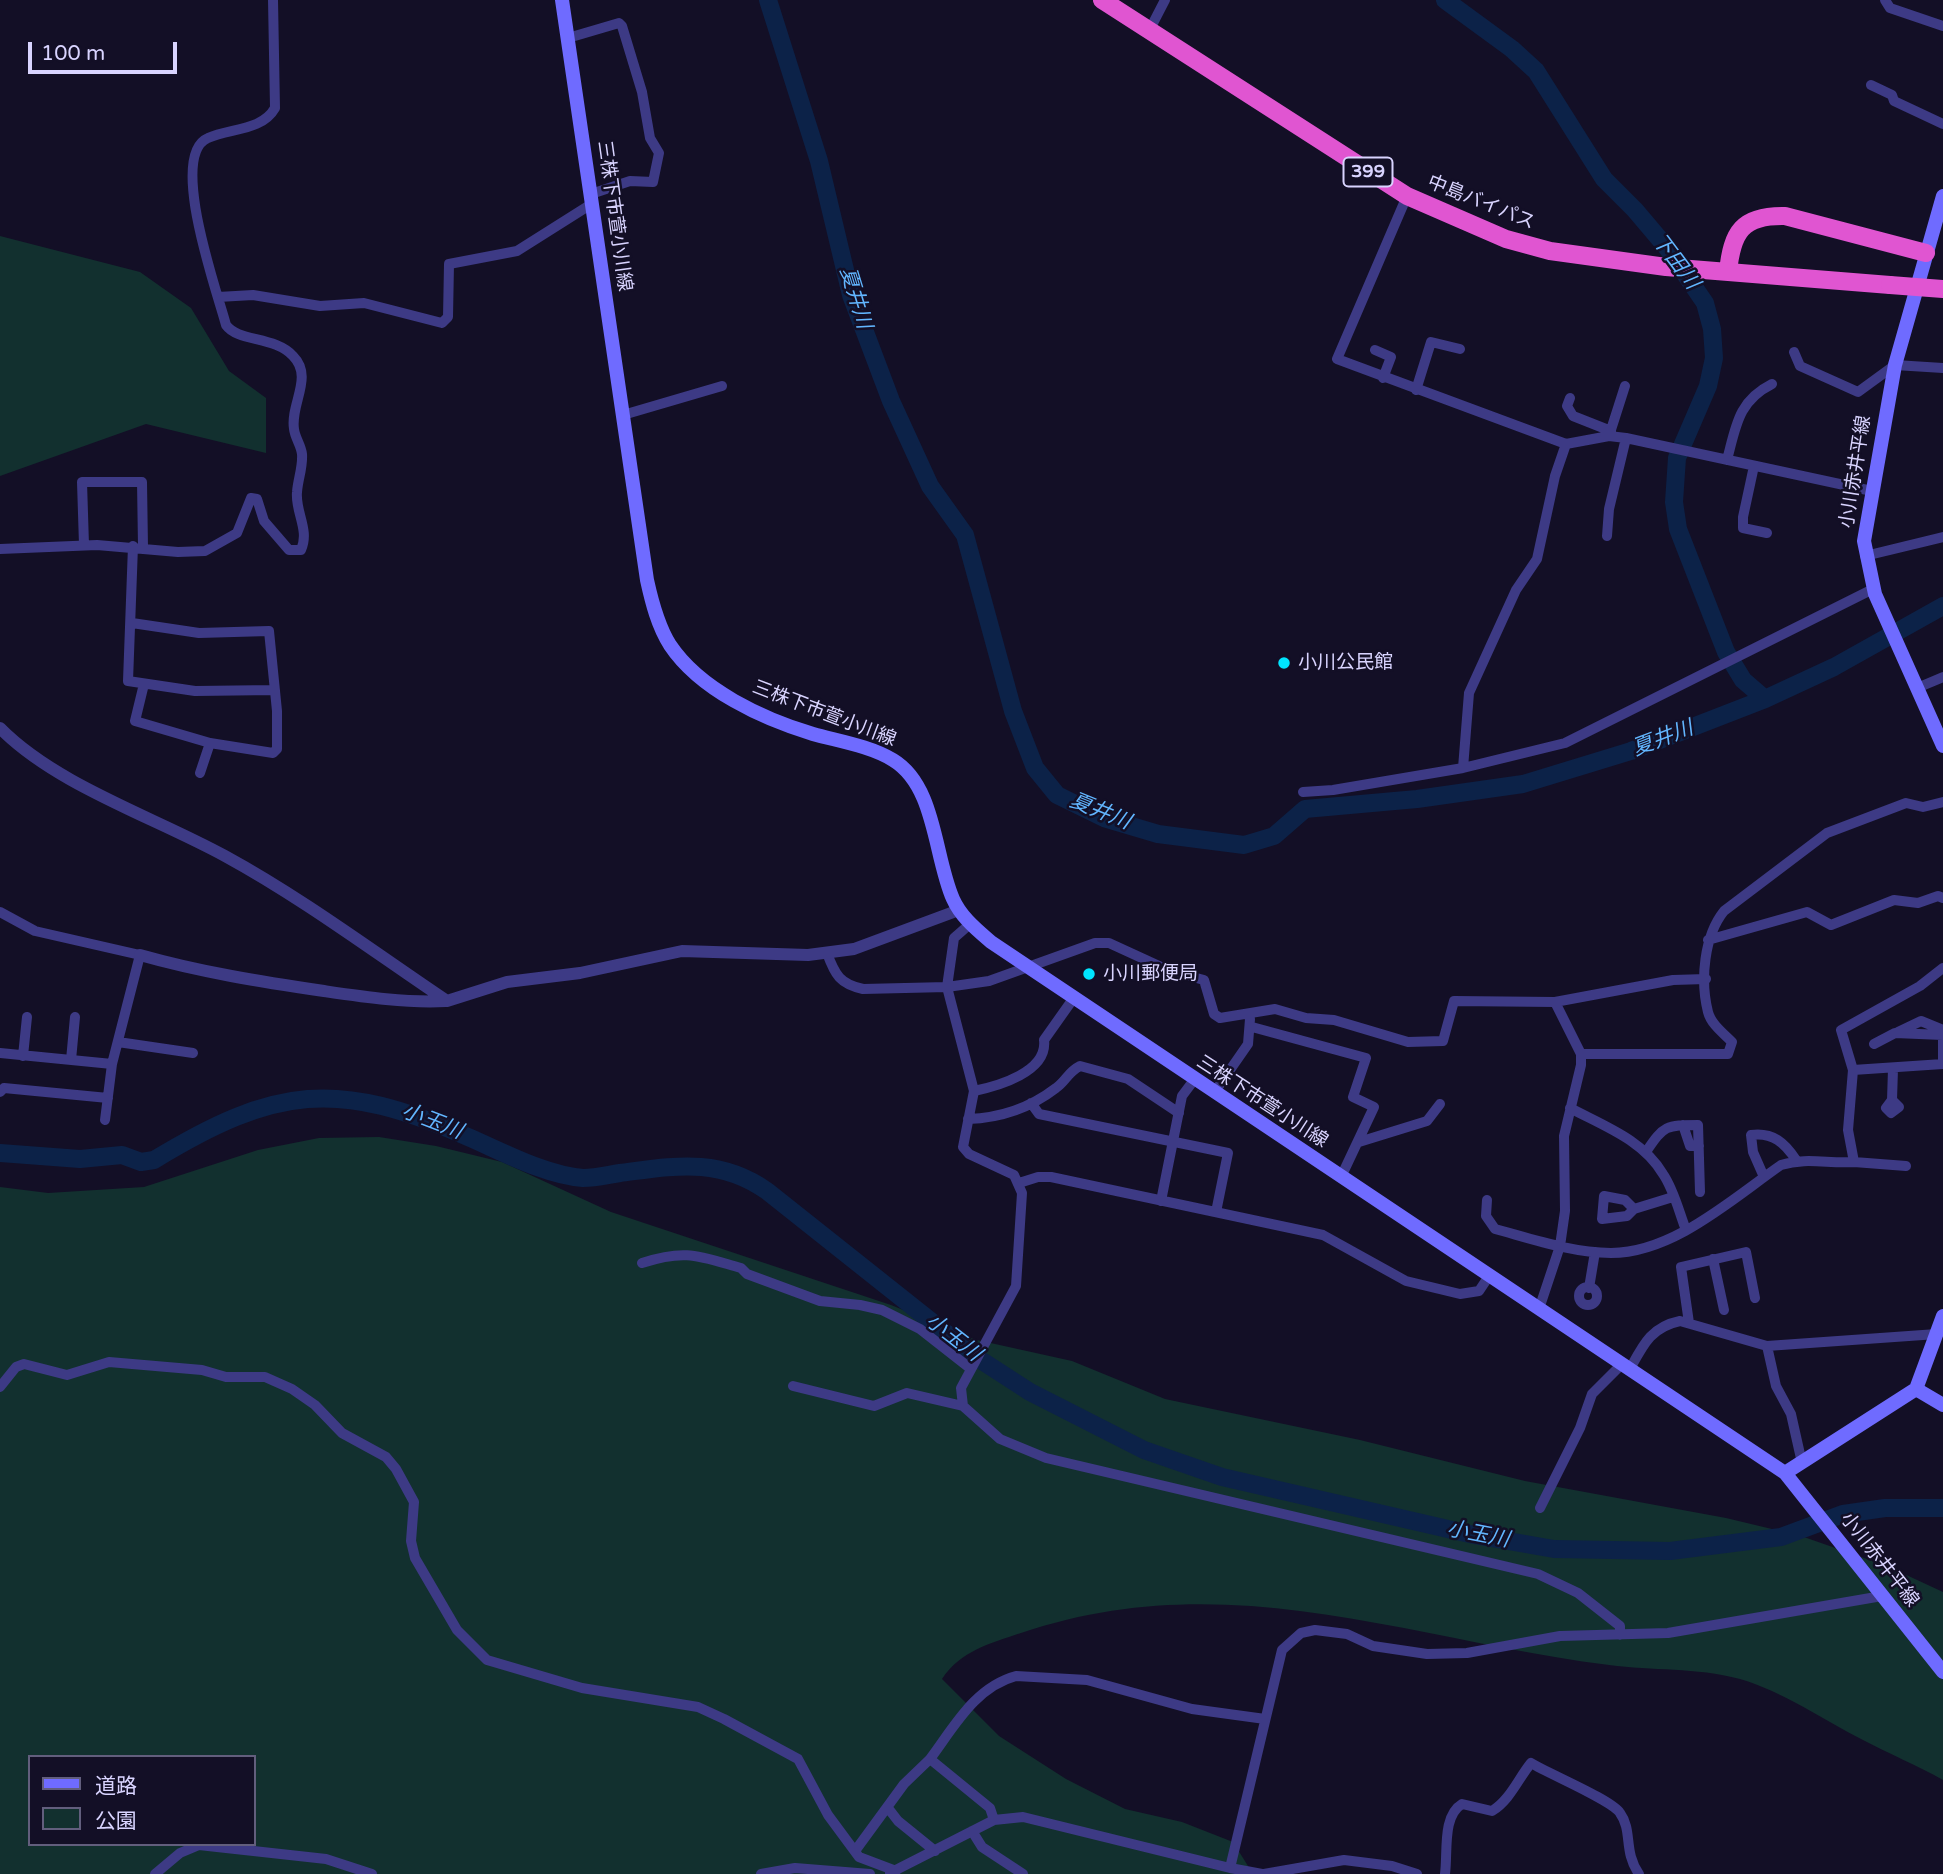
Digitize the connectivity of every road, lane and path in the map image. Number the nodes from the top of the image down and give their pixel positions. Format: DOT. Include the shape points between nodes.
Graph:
graph roads {
  1 [pos="273,0"];
  2 [pos="562,0"];
  3 [pos="1101,0"];
  4 [pos="1165,0"];
  5 [pos="1885,0"];
  6 [pos="1943,26"];
  7 [pos="1149,31"];
  8 [pos="568,38"];
  9 [pos="1871,85"];
  10 [pos="1943,124"];
  11 [pos="1407,196"];
  12 [pos="1943,196"];
  13 [pos="592,199"];
  14 [pos="1926,253"];
  15 [pos="1728,272"];
  16 [pos="1943,289"];
  17 [pos="218,297"];
  18 [pos="1460,349"];
  19 [pos="1375,350"];
  20 [pos="1794,352"];
  21 [pos="1895,365"];
  22 [pos="1943,368"];
  23 [pos="1383,378"];
  24 [pos="1772,384"];
  25 [pos="722,386"];
  26 [pos="1625,386"];
  27 [pos="1416,390"];
  28 [pos="1570,398"];
  29 [pos="623,415"];
  30 [pos="1610,433"];
  31 [pos="1626,438"];
  32 [pos="1566,444"];
  33 [pos="1727,460"];
  34 [pos="1755,466"];
  35 [pos="1872,491"];
  36 [pos="1767,533"];
  37 [pos="1607,536"];
  38 [pos="1943,537"];
  39 [pos="84,545"];
  40 [pos="138,547"];
  41 [pos="0,548"];
  42 [pos="1865,556"];
  43 [pos="1874,592"];
  44 [pos="132,623"];
  45 [pos="1943,677"];
  46 [pos="144,684"];
  47 [pos="1917,688"];
  48 [pos="275,690"];
  49 [pos="0,728"];
  50 [pos="210,743"];
  51 [pos="1943,746"];
  52 [pos="1463,768"];
  53 [pos="200,773"];
  54 [pos="1303,792"];
  55 [pos="1943,802"];
  56 [pos="1943,898"];
  57 [pos="959,910"];
  58 [pos="0,912"];
  59 [pos="970,924"];
  60 [pos="1708,940"];
  61 [pos="827,953"];
  62 [pos="140,955"];
  63 [pos="1026,968"];
  64 [pos="1943,968"];
  65 [pos="1706,979"];
  66 [pos="947,988"];
  67 [pos="1073,999"];
  68 [pos="447,1001"];
  69 [pos="1555,1002"];
  70 [pos="1250,1013"];
  71 [pos="27,1017"];
  72 [pos="75,1017"];
  73 [pos="1252,1027"];
  74 [pos="1943,1034"];
  75 [pos="118,1042"];
  76 [pos="1874,1044"];
  77 [pos="0,1053"];
  78 [pos="193,1053"];
  79 [pos="1581,1054"];
  80 [pos="23,1055"];
  81 [pos="71,1060"];
  82 [pos="112,1064"];
  83 [pos="1943,1064"];
  84 [pos="1894,1069"];
  85 [pos="1853,1070"];
  86 [pos="1194,1080"];
  87 [pos="974,1091"];
  88 [pos="0,1092"];
  89 [pos="1214,1093"];
  90 [pos="108,1098"];
  91 [pos="1892,1100"];
  92 [pos="1031,1103"];
  93 [pos="1440,1104"];
  94 [pos="1570,1108"];
  95 [pos="1179,1113"];
  96 [pos="968,1119"];
  97 [pos="105,1120"];
  98 [pos="1173,1142"];
  99 [pos="1359,1142"];
  100 [pos="1646,1153"];
  101 [pos="1796,1160"];
  102 [pos="1854,1161"];
  103 [pos="1906,1166"];
  104 [pos="1341,1177"];
  105 [pos="1764,1177"];
  106 [pos="1019,1183"];
  107 [pos="1700,1192"];
  108 [pos="1673,1197"];
  109 [pos="1161,1200"];
  110 [pos="1487,1200"];
  111 [pos="1634,1209"];
  112 [pos="1216,1212"];
  113 [pos="1686,1230"];
  114 [pos="1560,1245"];
  115 [pos="1595,1252"];
  116 [pos="1713,1259"];
  117 [pos="642,1263"];
  118 [pos="1489,1276"];
  119 [pos="1589,1287"];
  120 [pos="1755,1298"];
  121 [pos="1539,1309"];
  122 [pos="1724,1310"];
  123 [pos="1943,1316"];
  124 [pos="1689,1323"];
  125 [pos="1937,1334"];
  126 [pos="1768,1346"];
  127 [pos="972,1367"];
  128 [pos="1626,1367"];
  129 [pos="793,1386"];
  130 [pos="0,1387"];
  131 [pos="1916,1389"];
  132 [pos="1943,1405"];
  133 [pos="963,1406"];
  134 [pos="1802,1463"];
  135 [pos="1785,1473"];
  136 [pos="1540,1508"];
  137 [pos="1882,1596"];
  138 [pos="1620,1635"];
  139 [pos="1943,1672"];
  140 [pos="1265,1719"];
  141 [pos="930,1759"];
  142 [pos="888,1808"];
  143 [pos="994,1820"];
  144 [pos="972,1831"];
  145 [pos="197,1846"];
  146 [pos="208,1846"];
  147 [pos="855,1851"];
  148 [pos="935,1851"];
  149 [pos="1230,1868"];
  150 [pos="896,1871"];
  151 [pos="1281,1873"];
  152 [pos="155,1874"];
  153 [pos="372,1874"];
  154 [pos="761,1874"];
  155 [pos="870,1874"];
  156 [pos="884,1874"];
  157 [pos="1023,1874"];
  158 [pos="1263,1874"];
  159 [pos="1417,1874"];
  160 [pos="1445,1874"];
  161 [pos="1639,1874"];
  1 -- 17 [label="street" via="275,108 264,122 208,138 193,153 192,195"];
  2 -- 8 [label="main road, 三株下市萱小川線"];
  3 -- 7 [label="highway, 中島バイパス / 399"];
  4 -- 7 [label="street"];
  5 -- 6 [label="street" via="1890,8"];
  7 -- 11 [label="highway, 中島バイパス / 399"];
  8 -- 13 [label="main road, 三株下市萱小川線"];
  8 -- 13 [label="street" via="619,23 622,26 642,92 644,118 659,153 653,182 629,181"];
  9 -- 10 [label="street"];
  11 -- 15 [label="highway, 中島バイパス / 399" via="1506,239 1550,251"];
  11 -- 23 [label="street" via="1337,359"];
  12 -- 14 [label="main road, 小川赤井平線"];
  13 -- 17 [label="street" via="517,251 449,264 447,317 442,323 364,303 320,306 253,295"];
  13 -- 29 [label="main road, 三株下市萱小川線"];
  14 -- 15 [label="highway" via="1784,216 1764,215 1735,235"];
  14 -- 21 [label="main road, 小川赤井平線"];
  15 -- 16 [label="highway, 中島バイパス / 399, bridge"];
  17 -- 40 [label="street" via="228,329 283,346 301,370 294,429 302,457 297,493 304,543 301,550 289,550 264,521 257,499 251,498 244,523 221,545 178,552"];
  18 -- 27 [label="street" via="1431,342"];
  19 -- 23 [label="street" via="1391,357"];
  20 -- 21 [label="street" via="1800,366 1858,392"];
  21 -- 22 [label="street"];
  21 -- 35 [label="main road, 小川赤井平線"];
  23 -- 27 [label="street"];
  24 -- 33 [label="street" via="1752,394 1737,423"];
  25 -- 29 [label="street"];
  26 -- 30 [label="street"];
  27 -- 32 [label="street"];
  28 -- 30 [label="street" via="1567,406 1573,416"];
  29 -- 57 [label="main road, 三株下市萱小川線" via="647,580 654,611 670,645 713,687 757,712 893,760 911,774 922,794 939,863"];
  30 -- 31 [label="street"];
  30 -- 32 [label="street"];
  31 -- 33 [label="street"];
  31 -- 37 [label="street"];
  32 -- 52 [label="street" via="1537,559 1516,590 1469,693"];
  33 -- 34 [label="street"];
  34 -- 35 [label="street"];
  34 -- 36 [label="street" via="1743,528"];
  35 -- 42 [label="main road, 小川赤井平線"];
  38 -- 42 [label="street"];
  39 -- 40 [label="street"];
  39 -- 40 [label="street" via="82,482 142,481"];
  39 -- 41 [label="street"];
  40 -- 44 [label="street"];
  42 -- 43 [label="main road, 小川赤井平線"];
  43 -- 47 [label="main road, 小川赤井平線"];
  43 -- 52 [label="street" via="1566,743"];
  44 -- 46 [label="street" via="128,681"];
  44 -- 48 [label="street" via="199,634 269,631"];
  45 -- 47 [label="street"];
  46 -- 48 [label="street" via="195,691"];
  46 -- 50 [label="street" via="135,721"];
  47 -- 51 [label="main road, 小川赤井平線"];
  48 -- 50 [label="street" via="277,749 272,753"];
  49 -- 68 [label="street" via="41,763 271,883"];
  50 -- 53 [label="street"];
  52 -- 54 [label="street"];
  55 -- 60 [label="street" via="1923,807 1906,803 1827,832 1724,911"];
  56 -- 60 [label="street" via="1894,901 1831,925 1807,912"];
  57 -- 59 [label="main road, 三株下市萱小川線"];
  57 -- 61 [label="street" via="854,949"];
  58 -- 62 [label="street" via="35,930"];
  59 -- 63 [label="main road, 三株下市萱小川線"];
  59 -- 66 [label="street" via="954,938"];
  60 -- 65 [label="street"];
  61 -- 66 [label="street" via="834,972 850,986"];
  61 -- 68 [label="street" via="674,952 580,973 507,982"];
  62 -- 68 [label="street" via="301,988 415,1003"];
  62 -- 75 [label="street"];
  63 -- 66 [label="street" via="989,981"];
  63 -- 67 [label="main road, 三株下市萱小川線"];
  63 -- 70 [label="street" via="1095,943 1109,943 1170,971 1204,980 1214,1014 1220,1018"];
  64 -- 85 [label="street" via="1841,1030"];
  65 -- 69 [label="street" via="1673,980"];
  65 -- 79 [label="street" via="1708,1013 1732,1042 1728,1054"];
  66 -- 87 [label="street"];
  67 -- 86 [label="main road, 三株下市萱小川線"];
  67 -- 87 [label="street" via="1044,1040 1039,1061 1012,1079"];
  69 -- 70 [label="street" via="1454,1001 1443,1041 1408,1042 1334,1020 1275,1009"];
  69 -- 79 [label="street"];
  70 -- 73 [label="street"];
  71 -- 80 [label="street"];
  72 -- 81 [label="street"];
  73 -- 89 [label="street" via="1248,1044"];
  73 -- 99 [label="street" via="1366,1058 1353,1097 1374,1107"];
  74 -- 76 [label="street" via="1921,1021"];
  74 -- 83 [label="street"];
  75 -- 78 [label="street"];
  75 -- 82 [label="street"];
  77 -- 80 [label="street"];
  79 -- 94 [label="street"];
  80 -- 81 [label="street"];
  81 -- 82 [label="street"];
  82 -- 90 [label="street"];
  83 -- 84 [label="street"];
  84 -- 85 [label="street"];
  84 -- 91 [label="street"];
  85 -- 102 [label="street" via="1848,1130"];
  86 -- 89 [label="main road, 三株下市萱小川線"];
  86 -- 95 [label="street" via="1182,1096"];
  87 -- 96 [label="street"];
  88 -- 90 [label="street" via="4,1088"];
  89 -- 104 [label="main road, 三株下市萱小川線"];
  90 -- 97 [label="street"];
  92 -- 95 [label="street" via="1057,1088 1069,1071 1080,1066 1128,1079"];
  92 -- 96 [label="street" via="1016,1111"];
  92 -- 98 [label="street" via="1039,1114"];
  93 -- 99 [label="street" via="1427,1121"];
  94 -- 100 [label="street"];
  94 -- 114 [label="street" via="1564,1136 1565,1211"];
  95 -- 98 [label="street"];
  96 -- 106 [label="street" via="963,1147 1006,1170"];
  98 -- 109 [label="street"];
  98 -- 112 [label="street" via="1228,1153"];
  99 -- 104 [label="street"];
  100 -- 107 [label="street" via="1661,1129 1683,1125 1689,1146 1699,1146"];
  100 -- 108 [label="street" via="1665,1177"];
  101 -- 102 [label="street"];
  101 -- 105 [label="street"];
  101 -- 105 [label="street" via="1776,1139 1753,1152"];
  102 -- 103 [label="street"];
  104 -- 118 [label="main road, 三株下市萱小川線"];
  105 -- 113 [label="street"];
  106 -- 109 [label="street" via="1051,1177"];
  106 -- 127 [label="street" via="1016,1286"];
  108 -- 111 [label="street"];
  108 -- 113 [label="street"];
  109 -- 112 [label="street"];
  110 -- 114 [label="street" via="1486,1216 1495,1229"];
  112 -- 118 [label="street" via="1323,1235 1388,1274 1420,1284 1467,1294 1479,1291"];
  113 -- 115 [label="street" via="1642,1250"];
  114 -- 115 [label="street"];
  114 -- 121 [label="street"];
  115 -- 119 [label="street"];
  116 -- 120 [label="street" via="1746,1252"];
  116 -- 122 [label="street"];
  116 -- 124 [label="street" via="1681,1267"];
  117 -- 127 [label="street" via="691,1254 741,1268 820,1301 881,1310 920,1329"];
  118 -- 121 [label="main road, 三株下市萱小川線"];
  121 -- 128 [label="main road, 三株下市萱小川線"];
  123 -- 125 [label="main road"];
  124 -- 126 [label="street"];
  124 -- 128 [label="street" via="1667,1324 1654,1332"];
  125 -- 126 [label="street"];
  125 -- 131 [label="main road"];
  126 -- 134 [label="street"];
  127 -- 133 [label="street" via="961,1388"];
  128 -- 135 [label="main road, 三株下市萱小川線"];
  128 -- 136 [label="street" via="1592,1394"];
  129 -- 133 [label="street" via="874,1406 906,1393"];
  130 -- 147 [label="street" via="24,1364 67,1375 109,1362 202,1370 226,1377 265,1377 292,1389 342,1433 386,1457 396,1469 414,1502 411,1541 415,1558 457,1630 487,1660 582,1688 698,1707 724,1719 803,1764 828,1815"];
  131 -- 132 [label="main road"];
  131 -- 134 [label="main road"];
  133 -- 138 [label="street" via="1000,1439 1046,1458 1538,1574 1578,1593 1620,1626"];
  134 -- 135 [label="main road"];
  135 -- 137 [label="main road, 小川赤井平線"];
  137 -- 138 [label="street" via="1668,1633"];
  137 -- 139 [label="main road, 小川赤井平線"];
  138 -- 140 [label="street" via="1560,1636 1467,1653 1427,1654 1373,1646 1348,1634 1301,1633 1282,1650"];
  140 -- 141 [label="street" via="1192,1709 1087,1680 1016,1676 980,1693"];
  140 -- 149 [label="street"];
  141 -- 142 [label="street"];
  141 -- 143 [label="street" via="990,1808"];
  142 -- 147 [label="street"];
  142 -- 148 [label="street"];
  143 -- 144 [label="street"];
  143 -- 149 [label="street" via="1023,1817"];
  144 -- 148 [label="street"];
  144 -- 157 [label="street" via="982,1847"];
  145 -- 152 [label="street"];
  146 -- 153 [label="street" via="326,1859"];
  147 -- 150 [label="street" via="869,1862"];
  148 -- 150 [label="street"];
  149 -- 158 [label="street"];
  150 -- 156 [label="street"];
  151 -- 158 [label="street"];
  151 -- 159 [label="street" via="1344,1860"];
  154 -- 155 [label="street" via="795,1868"];
  160 -- 161 [label="street" via="1454,1809 1462,1804 1492,1811 1507,1800 1531,1763 1614,1806 1624,1820 1628,1856"];
}
